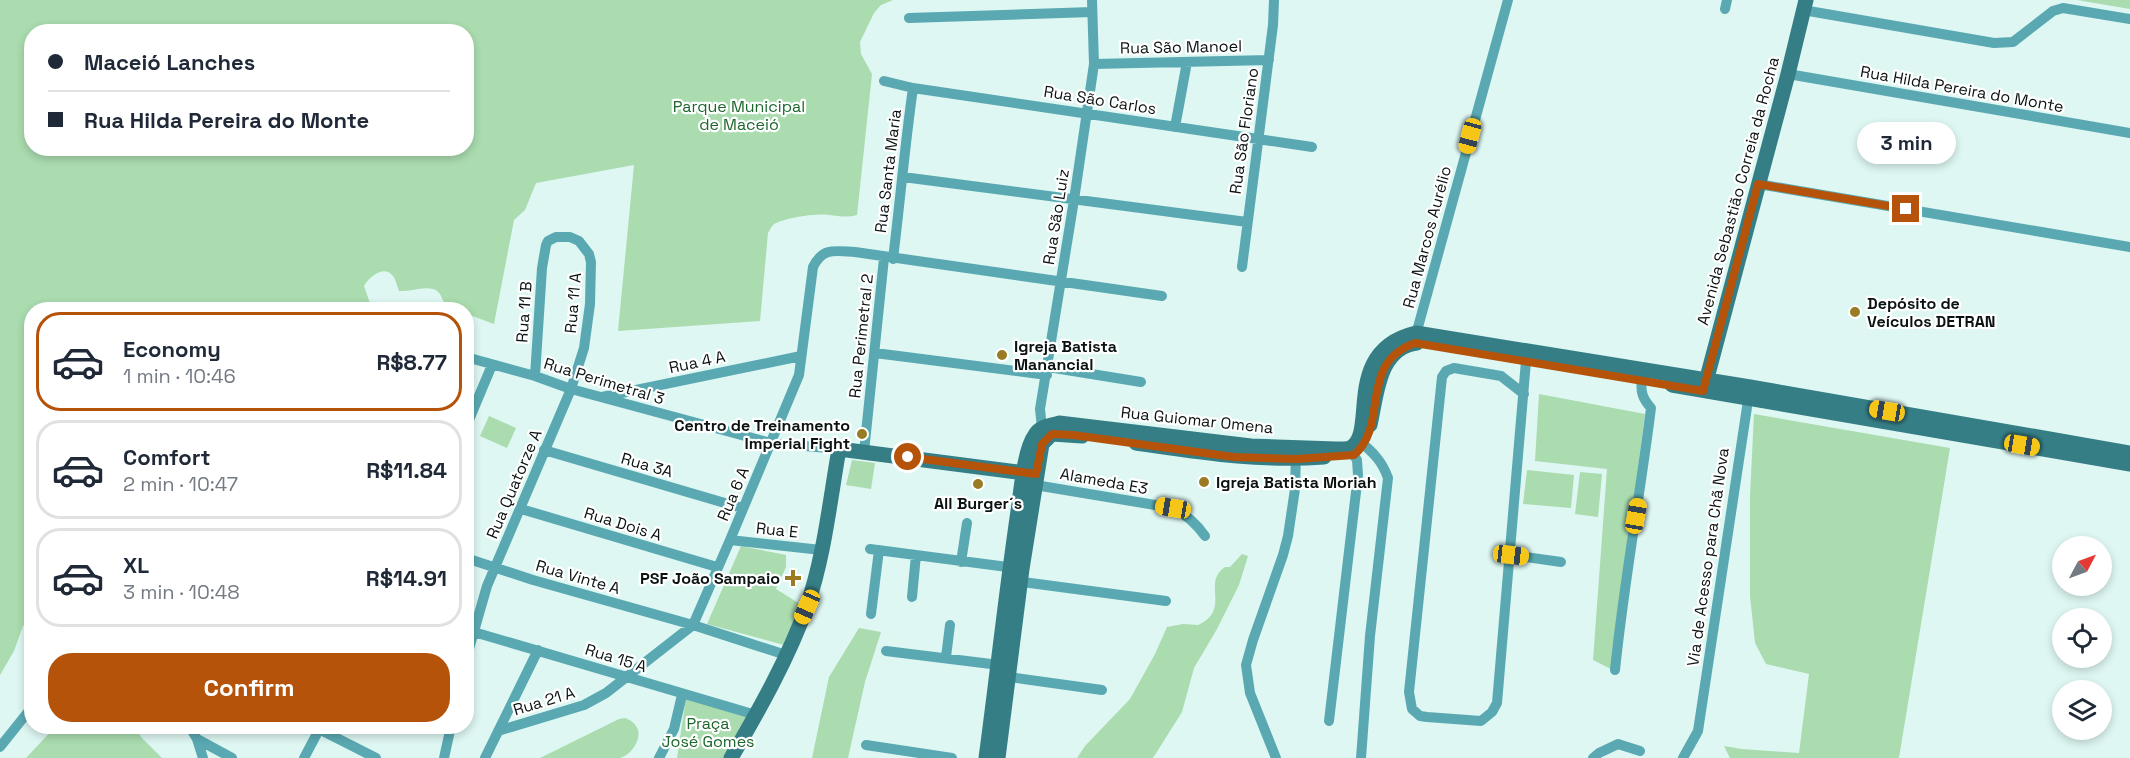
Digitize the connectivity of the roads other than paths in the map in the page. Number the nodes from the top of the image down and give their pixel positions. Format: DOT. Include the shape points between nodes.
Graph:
graph roads {
  1 [pos="1274,0"];
  2 [pos="1508,0"];
  3 [pos="1804,5"];
  4 [pos="1092,6"];
  5 [pos="909,18"];
  6 [pos="2130,20"];
  7 [pos="1269,60"];
  8 [pos="1187,62"];
  9 [pos="1094,64"];
  10 [pos="1788,74"];
  11 [pos="884,81"];
  12 [pos="913,88"];
  13 [pos="1087,112"];
  14 [pos="1175,127"];
  15 [pos="2130,133"];
  16 [pos="1258,140"];
  17 [pos="1312,147"];
  18 [pos="903,177"];
  19 [pos="1758,184"];
  20 [pos="1074,200"];
  21 [pos="1246,222"];
  22 [pos="2130,247"];
  23 [pos="589,254"];
  24 [pos="888,258"];
  25 [pos="1242,267"];
  26 [pos="1061,282"];
  27 [pos="1162,296"];
  28 [pos="1415,338"];
  29 [pos="875,353"];
  30 [pos="801,356"];
  31 [pos="474,360"];
  32 [pos="1526,361"];
  33 [pos="492,366"];
  34 [pos="1047,371"];
  35 [pos="535,376"];
  36 [pos="1642,380"];
  37 [pos="1141,382"];
  38 [pos="1705,385"];
  39 [pos="571,389"];
  40 [pos="1749,393"];
  41 [pos="1524,394"];
  42 [pos="600,397"];
  43 [pos="474,408"];
  44 [pos="1045,432"];
  45 [pos="771,443"];
  46 [pos="1356,447"];
  47 [pos="840,449"];
  48 [pos="544,450"];
  49 [pos="864,452"];
  50 [pos="1296,453"];
  51 [pos="2130,453"];
  52 [pos="2130,464"];
  53 [pos="1029,479"];
  54 [pos="742,508"];
  55 [pos="521,509"];
  56 [pos="967,523"];
  57 [pos="1205,536"];
  58 [pos="730,540"];
  59 [pos="821,550"];
  60 [pos="916,555"];
  61 [pos="1511,555"];
  62 [pos="474,560"];
  63 [pos="961,562"];
  64 [pos="1561,562"];
  65 [pos="495,567"];
  66 [pos="717,567"];
  67 [pos="1015,575"];
  68 [pos="912,597"];
  69 [pos="1166,601"];
  70 [pos="871,614"];
  71 [pos="474,621"];
  72 [pos="693,625"];
  73 [pos="950,625"];
  74 [pos="474,632"];
  75 [pos="538,650"];
  76 [pos="886,651"];
  77 [pos="786,655"];
  78 [pos="946,657"];
  79 [pos="1615,670"];
  80 [pos="1004,671"];
  81 [pos="627,677"];
  82 [pos="1102,690"];
  83 [pos="682,695"];
  84 [pos="756,715"];
  85 [pos="24,717"];
  86 [pos="1329,721"];
  87 [pos="498,731"];
  88 [pos="194,734"];
  89 [pos="315,734"];
  90 [pos="331,734"];
  91 [pos="449,734"];
  92 [pos="197,739"];
  93 [pos="866,745"];
  94 [pos="0,747"];
  95 [pos="1640,751"];
  96 [pos="203,758"];
  97 [pos="232,758"];
  98 [pos="304,758"];
  99 [pos="376,758"];
  100 [pos="444,758"];
  101 [pos="486,758"];
  102 [pos="659,758"];
  103 [pos="731,758"];
  104 [pos="952,758"];
  105 [pos="986,758"];
  106 [pos="998,758"];
  107 [pos="1276,758"];
  108 [pos="1360,758"];
  109 [pos="1593,758"];
  110 [pos="1683,758"];
  1 -- 7 [label="street, Rua São Floriano"];
  2 -- 28 [label="street, Rua Marcos Aurélio"];
  3 -- 6 [label="street" via="1994,43 2013,42 2053,11 2063,8"];
  3 -- 10 [label="street, Avenida Sebastião Correia da Rocha"];
  4 -- 5 [label="street"];
  4 -- 9 [label="street, Rua São Luiz"];
  7 -- 8 [label="street, Rua São Manoel"];
  7 -- 16 [label="street, Rua São Floriano"];
  8 -- 9 [label="street, Rua São Manoel"];
  8 -- 14 [label="street"];
  9 -- 13 [label="street, Rua São Luiz"];
  10 -- 15 [label="street, Rua Hilda Pereira do Monte"];
  10 -- 19 [label="street, Avenida Sebastião Correia da Rocha"];
  11 -- 12 [label="street, Rua São Carlos"];
  12 -- 13 [label="street, Rua São Carlos"];
  12 -- 18 [label="street, Rua Santa Maria"];
  13 -- 14 [label="street, Rua São Carlos"];
  13 -- 20 [label="street, Rua São Luiz"];
  14 -- 16 [label="street, Rua São Carlos"];
  16 -- 17 [label="street, Rua São Carlos"];
  16 -- 21 [label="street, Rua São Floriano"];
  18 -- 20 [label="street"];
  18 -- 24 [label="street, Rua Santa Maria"];
  19 -- 22 [label="street"];
  19 -- 38 [label="street, Avenida Sebastião Correia da Rocha"];
  20 -- 21 [label="street"];
  20 -- 26 [label="street, Rua São Luiz"];
  21 -- 25 [label="street, Rua São Floriano"];
  23 -- 35 [label="street, Rua 11 B" via="570,237 548,241"];
  23 -- 39 [label="street, Rua 11 A" via="590,304 584,348"];
  24 -- 26 [label="street, Rua 6 A"];
  24 -- 29 [label="street, Rua Perimetral 2"];
  24 -- 30 [label="street, Rua 6 A" via="830,251 818,257 809,290"];
  26 -- 27 [label="street, Rua 6 A"];
  26 -- 34 [label="street, Rua São Luiz"];
  28 -- 32 [label="street"];
  28 -- 38 [label="street"];
  28 -- 46 [label="street" via="1393,341 1374,360"];
  29 -- 34 [label="street"];
  29 -- 49 [label="street, Rua Perimetral 2"];
  30 -- 42 [label="street, Rua 4 A"];
  30 -- 45 [label="street, Rua 6 A" via="799,375"];
  31 -- 33 [label="street, Rua Perimetral 3"];
  32 -- 36 [label="street"];
  32 -- 41 [label="street"];
  33 -- 35 [label="street, Rua Perimetral 3"];
  33 -- 43 [label="street"];
  34 -- 37 [label="street"];
  34 -- 44 [label="street, Rua São Luiz" via="1040,409"];
  35 -- 39 [label="street, Rua Perimetral 3"];
  36 -- 38 [label="street"];
  36 -- 79 [label="street" via="1640,389 1651,408"];
  38 -- 40 [label="street"];
  39 -- 42 [label="street, Rua Perimetral 3"];
  39 -- 48 [label="street, Rua Quatorze A"];
  40 -- 51 [label="street"];
  40 -- 52 [label="street"];
  40 -- 110 [label="street, Via de Acesso para Chã Nova" via="1698,731"];
  41 -- 61 [label="street"];
  41 -- 61 [label="street" via="1502,376 1454,368 1442,376 1409,692 1412,709 1420,716 1481,721 1492,712 1497,703"];
  42 -- 45 [label="street, Rua Perimetral 3"];
  44 -- 50 [label="street, Rua Guiomar Omena" via="1059,423"];
  44 -- 53 [label="street" via="1036,433 1031,442"];
  45 -- 47 [label="street, Rua Perimetral 3"];
  45 -- 54 [label="street, Rua 6 A"];
  46 -- 50 [label="street, Rua Guiomar Omena"];
  46 -- 86 [label="street" via="1358,475"];
  46 -- 108 [label="street" via="1377,456 1388,478"];
  47 -- 49 [label="street"];
  47 -- 59 [label="street"];
  48 -- 54 [label="street, Rua 3A"];
  48 -- 55 [label="street, Rua Quatorze A"];
  49 -- 53 [label="street"];
  50 -- 107 [label="street" via="1288,536 1246,665 1250,693"];
  53 -- 57 [label="street, Alameda E3" via="1173,508 1196,523"];
  53 -- 67 [label="street"];
  54 -- 58 [label="street, Rua 6 A"];
  55 -- 65 [label="street, Rua Quatorze A"];
  55 -- 66 [label="street, Rua Dois A"];
  56 -- 63 [label="street"];
  58 -- 59 [label="street, Rua E"];
  58 -- 66 [label="street, Rua 6 A"];
  59 -- 77 [label="street" via="807,607"];
  60 -- 63 [label="street"];
  60 -- 68 [label="street"];
  60 -- 70 [label="street" via="874,550"];
  61 -- 64 [label="street"];
  62 -- 65 [label="street, Rua Vinte A"];
  63 -- 67 [label="street"];
  65 -- 71 [label="street, Rua Quatorze A"];
  65 -- 72 [label="street, Rua Vinte A"];
  66 -- 72 [label="street, Rua 6 A"];
  67 -- 69 [label="street"];
  67 -- 80 [label="street"];
  72 -- 77 [label="street, Rua Vinte A"];
  72 -- 81 [label="street, Rua 6 A"];
  73 -- 78 [label="street"];
  74 -- 75 [label="street, Rua 15 A"];
  75 -- 81 [label="street, Rua 15 A"];
  75 -- 87 [label="street"];
  76 -- 78 [label="street"];
  77 -- 84 [label="street"];
  78 -- 80 [label="street"];
  80 -- 82 [label="street"];
  80 -- 105 [label="street"];
  80 -- 106 [label="street"];
  81 -- 83 [label="street, Rua 15 A"];
  81 -- 87 [label="street, Rua 21 A" via="584,705"];
  83 -- 84 [label="street, Rua 15 A"];
  83 -- 102 [label="street" via="674,729"];
  84 -- 103 [label="street"];
  85 -- 94 [label="street"];
  87 -- 101 [label="street"];
  88 -- 92 [label="street"];
  89 -- 98 [label="street"];
  90 -- 99 [label="street"];
  91 -- 100 [label="street"];
  92 -- 96 [label="street"];
  92 -- 97 [label="street"];
  93 -- 104 [label="street"];
  95 -- 109 [label="street" via="1618,744"];
}
